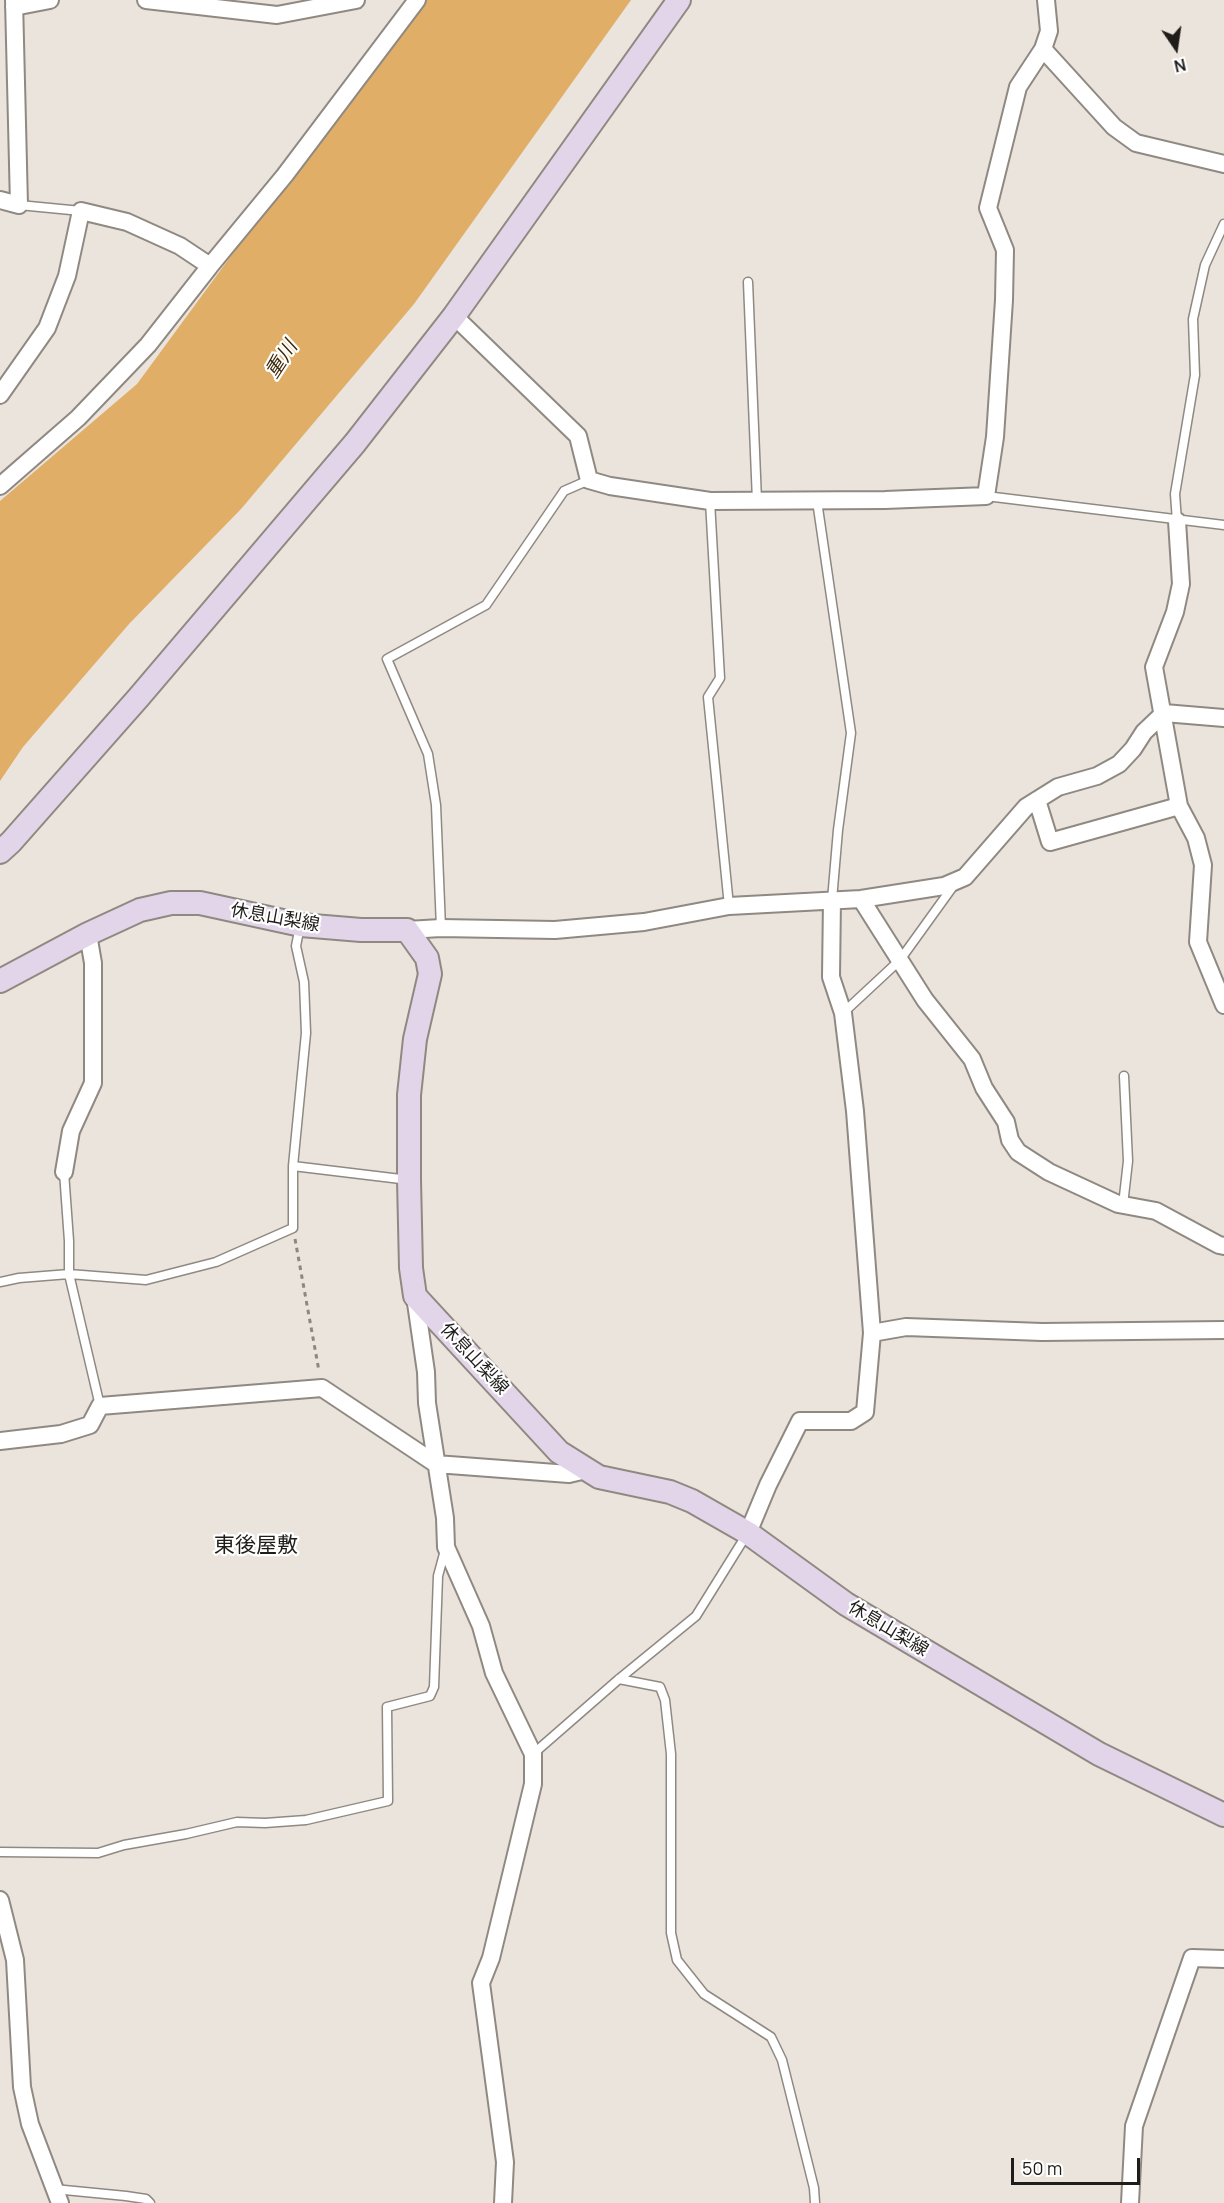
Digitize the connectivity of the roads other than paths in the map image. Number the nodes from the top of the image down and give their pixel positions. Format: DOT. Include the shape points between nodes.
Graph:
graph roads {
  1 [pos="50,0"];
  2 [pos="146,0"];
  3 [pos="356,0"];
  4 [pos="417,0"];
  5 [pos="679,0"];
  6 [pos="1046,0"];
  7 [pos="14,4"];
  8 [pos="237,6"];
  9 [pos="1043,49"];
  10 [pos="1224,164"];
  11 [pos="0,200"];
  12 [pos="19,204"];
  13 [pos="81,211"];
  14 [pos="1224,224"];
  15 [pos="210,266"];
  16 [pos="748,282"];
  17 [pos="454,316"];
  18 [pos="0,395"];
  19 [pos="589,480"];
  20 [pos="0,486"];
  21 [pos="986,496"];
  22 [pos="710,501"];
  23 [pos="757,501"];
  24 [pos="817,501"];
  25 [pos="1177,521"];
  26 [pos="1224,525"];
  27 [pos="1164,712"];
  28 [pos="1224,718"];
  29 [pos="1037,800"];
  30 [pos="1179,806"];
  31 [pos="0,852"];
  32 [pos="958,880"];
  33 [pos="861,899"];
  34 [pos="832,900"];
  35 [pos="729,906"];
  36 [pos="301,925"];
  37 [pos="441,928"];
  38 [pos="407,930"];
  39 [pos="88,934"];
  40 [pos="900,960"];
  41 [pos="0,981"];
  42 [pos="1224,1005"];
  43 [pos="843,1013"];
  44 [pos="1124,1076"];
  45 [pos="293,1167"];
  46 [pos="64,1172"];
  47 [pos="409,1180"];
  48 [pos="1123,1205"];
  49 [pos="1224,1246"];
  50 [pos="69,1274"];
  51 [pos="0,1282"];
  52 [pos="416,1296"];
  53 [pos="1224,1330"];
  54 [pos="872,1333"];
  55 [pos="100,1406"];
  56 [pos="0,1441"];
  57 [pos="436,1464"];
  58 [pos="586,1470"];
  59 [pos="748,1533"];
  60 [pos="446,1547"];
  61 [pos="620,1679"];
  62 [pos="533,1754"];
  63 [pos="1224,1815"];
  64 [pos="0,1852"];
  65 [pos="1,1904"];
  66 [pos="1224,1959"];
  67 [pos="57,2196"];
  68 [pos="150,2203"];
  69 [pos="503,2203"];
  70 [pos="815,2203"];
  71 [pos="1130,2203"];
  1 -- 7 [label="street"];
  2 -- 8 [label="street"];
  3 -- 8 [label="street" via="277,15"];
  4 -- 15 [label="street" via="285,175"];
  5 -- 17 [label="main road"];
  6 -- 9 [label="street" via="1049,31"];
  7 -- 12 [label="street"];
  9 -- 10 [label="street" via="1114,127 1136,143"];
  9 -- 21 [label="street" via="1018,87 988,208 1005,250 995,437"];
  11 -- 12 [label="street"];
  12 -- 13 [label="lane"];
  13 -- 15 [label="street" via="127,222 180,246"];
  13 -- 18 [label="street" via="67,276 47,328"];
  14 -- 25 [label="lane" via="1205,264 1193,319 1195,375 1175,494"];
  15 -- 20 [label="street" via="148,345 78,418"];
  16 -- 23 [label="lane"];
  17 -- 19 [label="street" via="578,436"];
  17 -- 31 [label="main road" via="355,443 139,697"];
  19 -- 22 [label="street"];
  19 -- 37 [label="lane" via="564,491 486,605 387,658 428,754 436,805"];
  21 -- 24 [label="street"];
  21 -- 25 [label="lane"];
  22 -- 23 [label="street"];
  22 -- 35 [label="lane" via="720,678 708,697"];
  23 -- 24 [label="street"];
  24 -- 34 [label="lane" via="851,733"];
  25 -- 26 [label="lane"];
  25 -- 27 [label="street" via="1181,584 1155,667"];
  27 -- 28 [label="street"];
  27 -- 29 [label="street" via="1119,764 1097,776 1058,787"];
  27 -- 30 [label="street"];
  29 -- 30 [label="street" via="1050,842"];
  29 -- 32 [label="street"];
  30 -- 42 [label="street" via="1196,838 1203,865 1198,942"];
  32 -- 33 [label="street" via="944,886"];
  32 -- 40 [label="lane"];
  33 -- 34 [label="street"];
  33 -- 40 [label="street"];
  34 -- 35 [label="street"];
  34 -- 43 [label="street" via="831,977"];
  35 -- 37 [label="street" via="644,922 555,930"];
  36 -- 38 [label="main road, 休息山梨線"];
  36 -- 39 [label="main road, 休息山梨線" via="200,903 171,903 141,910"];
  36 -- 45 [label="lane" via="296,946 304,982 306,1033"];
  37 -- 38 [label="street"];
  38 -- 47 [label="main road" via="427,958 430,974 415,1040 409,1095"];
  39 -- 41 [label="main road, 休息山梨線"];
  39 -- 46 [label="street" via="93,963 93,1083 71,1131"];
  40 -- 43 [label="lane"];
  40 -- 48 [label="street" via="925,1000 972,1059 1018,1152 1049,1172"];
  43 -- 54 [label="street" via="855,1111"];
  44 -- 48 [label="lane" via="1128,1161"];
  45 -- 47 [label="lane"];
  45 -- 50 [label="lane" via="293,1228 216,1262 146,1280"];
  46 -- 50 [label="lane"];
  47 -- 52 [label="main road" via="411,1268"];
  48 -- 49 [label="street" via="1156,1210"];
  50 -- 51 [label="lane"];
  50 -- 55 [label="lane"];
  52 -- 57 [label="street"];
  52 -- 58 [label="main road, 休息山梨線" via="559,1452"];
  53 -- 54 [label="street" via="1064,1332 906,1327"];
  54 -- 59 [label="street" via="866,1412 851,1421 800,1421"];
  55 -- 56 [label="street" via="90,1425 61,1434"];
  55 -- 57 [label="street" via="322,1389"];
  57 -- 58 [label="street" via="569,1474"];
  57 -- 60 [label="street"];
  58 -- 59 [label="main road, 休息山梨線" via="599,1478 670,1492"];
  59 -- 61 [label="lane" via="696,1616"];
  59 -- 63 [label="main road, 休息山梨線" via="846,1604 1089,1748"];
  60 -- 62 [label="street" via="481,1626 494,1673"];
  60 -- 64 [label="lane" via="438,1576 434,1687 430,1696 387,1707 388,1801 306,1820 237,1822 98,1853"];
  61 -- 62 [label="lane"];
  61 -- 70 [label="lane" via="660,1687 665,1700 671,1754 671,1933 677,1959 704,1994 771,2037 782,2060"];
  62 -- 69 [label="street" via="533,1784 492,1958 481,1983 505,2162"];
  65 -- 67 [label="street" via="15,1960 22,2087 30,2124"];
  66 -- 71 [label="street" via="1192,1958 1134,2126"];
  67 -- 68 [label="lane" via="126,2196"];
}
